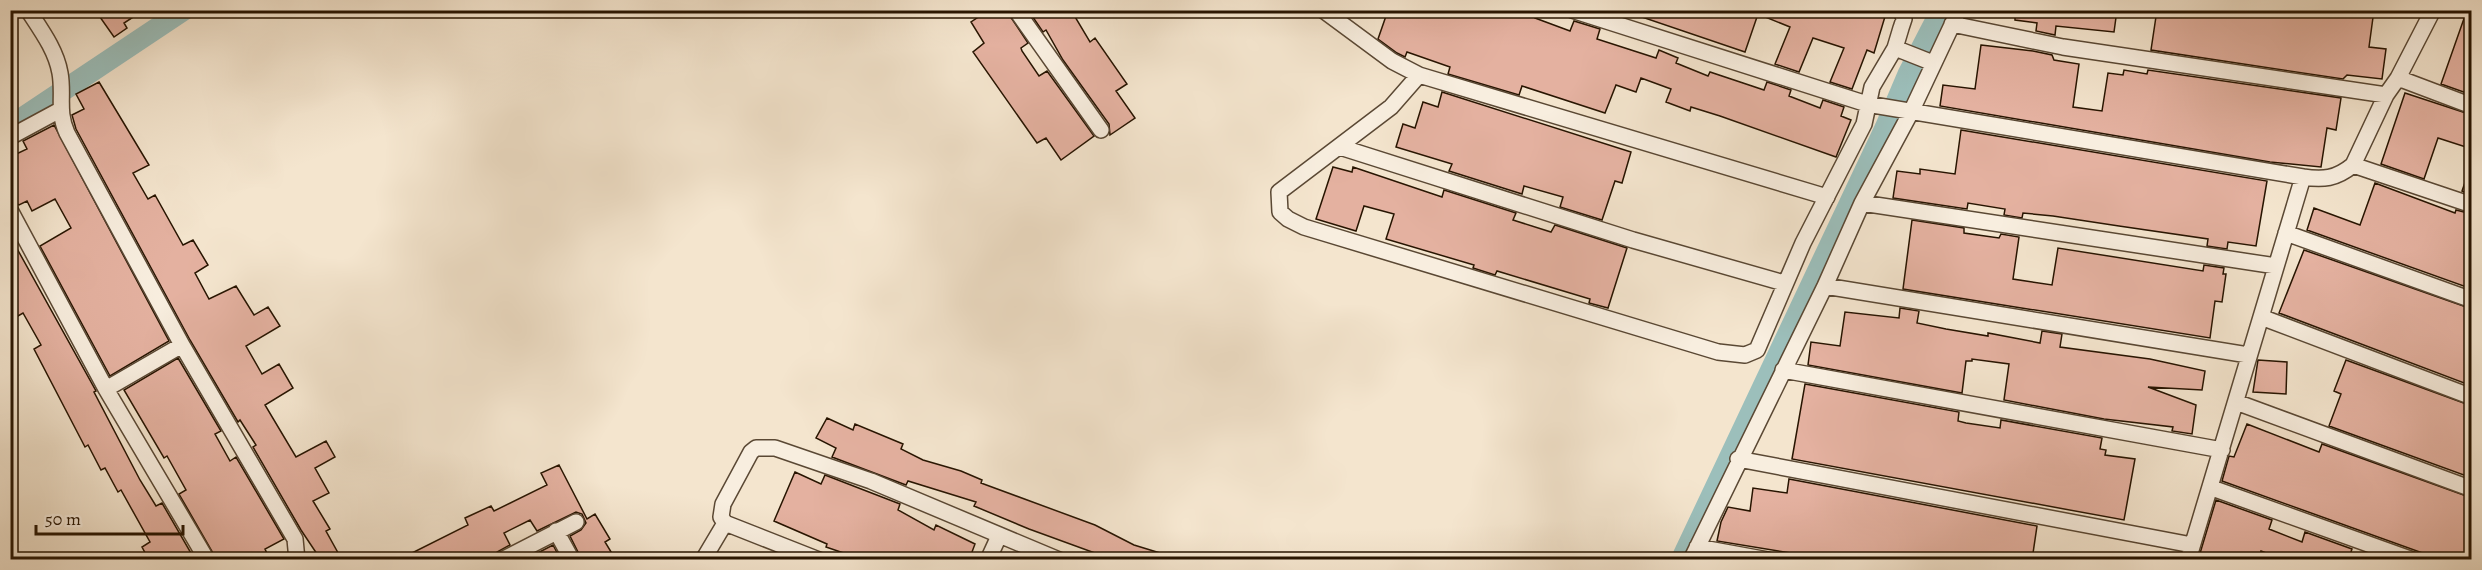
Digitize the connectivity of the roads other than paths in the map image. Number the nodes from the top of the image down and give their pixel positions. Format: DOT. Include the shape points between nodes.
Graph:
graph roads {
  1 [pos="28,10"];
  2 [pos="1016,10"];
  3 [pos="1323,10"];
  4 [pos="1572,10"];
  5 [pos="1901,10"];
  6 [pos="2433,10"];
  7 [pos="1956,17"];
  8 [pos="1900,50"];
  9 [pos="1931,62"];
  10 [pos="1419,75"];
  11 [pos="2398,78"];
  12 [pos="2386,95"];
  13 [pos="60,105"];
  14 [pos="1870,105"];
  15 [pos="2472,106"];
  16 [pos="1906,112"];
  17 [pos="1101,130"];
  18 [pos="10,137"];
  19 [pos="1340,147"];
  20 [pos="2353,165"];
  21 [pos="2303,177"];
  22 [pos="1827,197"];
  23 [pos="1862,203"];
  24 [pos="2472,205"];
  25 [pos="10,210"];
  26 [pos="2286,234"];
  27 [pos="2276,266"];
  28 [pos="1784,283"];
  29 [pos="1825,286"];
  30 [pos="2472,300"];
  31 [pos="2261,317"];
  32 [pos="182,345"];
  33 [pos="2248,355"];
  34 [pos="1783,370"];
  35 [pos="106,389"];
  36 [pos="2472,397"];
  37 [pos="2236,402"];
  38 [pos="2222,450"];
  39 [pos="1738,459"];
  40 [pos="2212,488"];
  41 [pos="2472,489"];
  42 [pos="576,522"];
  43 [pos="725,523"];
  44 [pos="556,531"];
  45 [pos="999,536"];
  46 [pos="2190,552"];
  47 [pos="1694,553"];
  48 [pos="207,560"];
  49 [pos="297,560"];
  50 [pos="502,560"];
  51 [pos="572,560"];
  52 [pos="703,560"];
  53 [pos="819,560"];
  54 [pos="988,560"];
  55 [pos="1059,560"];
  56 [pos="1768,560"];
  57 [pos="2413,560"];
  1 -- 13 [label="street" via="51,46 60,72"];
  2 -- 17 [label="street"];
  3 -- 10 [label="street" via="1392,61"];
  4 -- 14 [label="street"];
  5 -- 8 [label="street" via="1904,19"];
  6 -- 11 [label="street"];
  7 -- 9 [label="street"];
  7 -- 12 [label="street" via="2063,47"];
  8 -- 9 [label="street"];
  8 -- 14 [label="street" via="1872,87"];
  9 -- 16 [label="street"];
  10 -- 19 [label="street" via="1391,107"];
  10 -- 22 [label="street"];
  11 -- 12 [label="street"];
  11 -- 15 [label="street"];
  12 -- 20 [label="street"];
  13 -- 18 [label="street"];
  13 -- 32 [label="street" via="67,133"];
  14 -- 16 [label="street"];
  14 -- 22 [label="street"];
  16 -- 21 [label="street"];
  16 -- 23 [label="street"];
  19 -- 28 [label="street" via="1633,240"];
  19 -- 28 [label="street" via="1279,192 1280,212 1288,219 1326,234 1733,355 1757,350"];
  20 -- 21 [label="street" via="2336,177"];
  20 -- 24 [label="street"];
  21 -- 26 [label="street"];
  22 -- 28 [label="street"];
  23 -- 27 [label="street"];
  23 -- 29 [label="street"];
  25 -- 35 [label="street"];
  26 -- 27 [label="street"];
  26 -- 30 [label="street"];
  27 -- 31 [label="street"];
  29 -- 33 [label="street"];
  29 -- 34 [label="street"];
  31 -- 33 [label="street"];
  31 -- 36 [label="street"];
  32 -- 35 [label="street"];
  32 -- 49 [label="street" via="295,539"];
  33 -- 37 [label="street"];
  34 -- 38 [label="street"];
  34 -- 39 [label="street"];
  35 -- 48 [label="street"];
  37 -- 38 [label="street"];
  37 -- 41 [label="street"];
  38 -- 40 [label="street"];
  39 -- 46 [label="street"];
  39 -- 47 [label="street"];
  40 -- 46 [label="street"];
  40 -- 57 [label="street"];
  42 -- 44 [label="street"];
  43 -- 45 [label="street" via="721,517 723,504 751,452 756,448 775,448 871,480"];
  43 -- 52 [label="street"];
  43 -- 53 [label="street"];
  44 -- 50 [label="street"];
  44 -- 51 [label="street"];
  45 -- 54 [label="street"];
  45 -- 55 [label="street"];
  47 -- 56 [label="street"];
}
